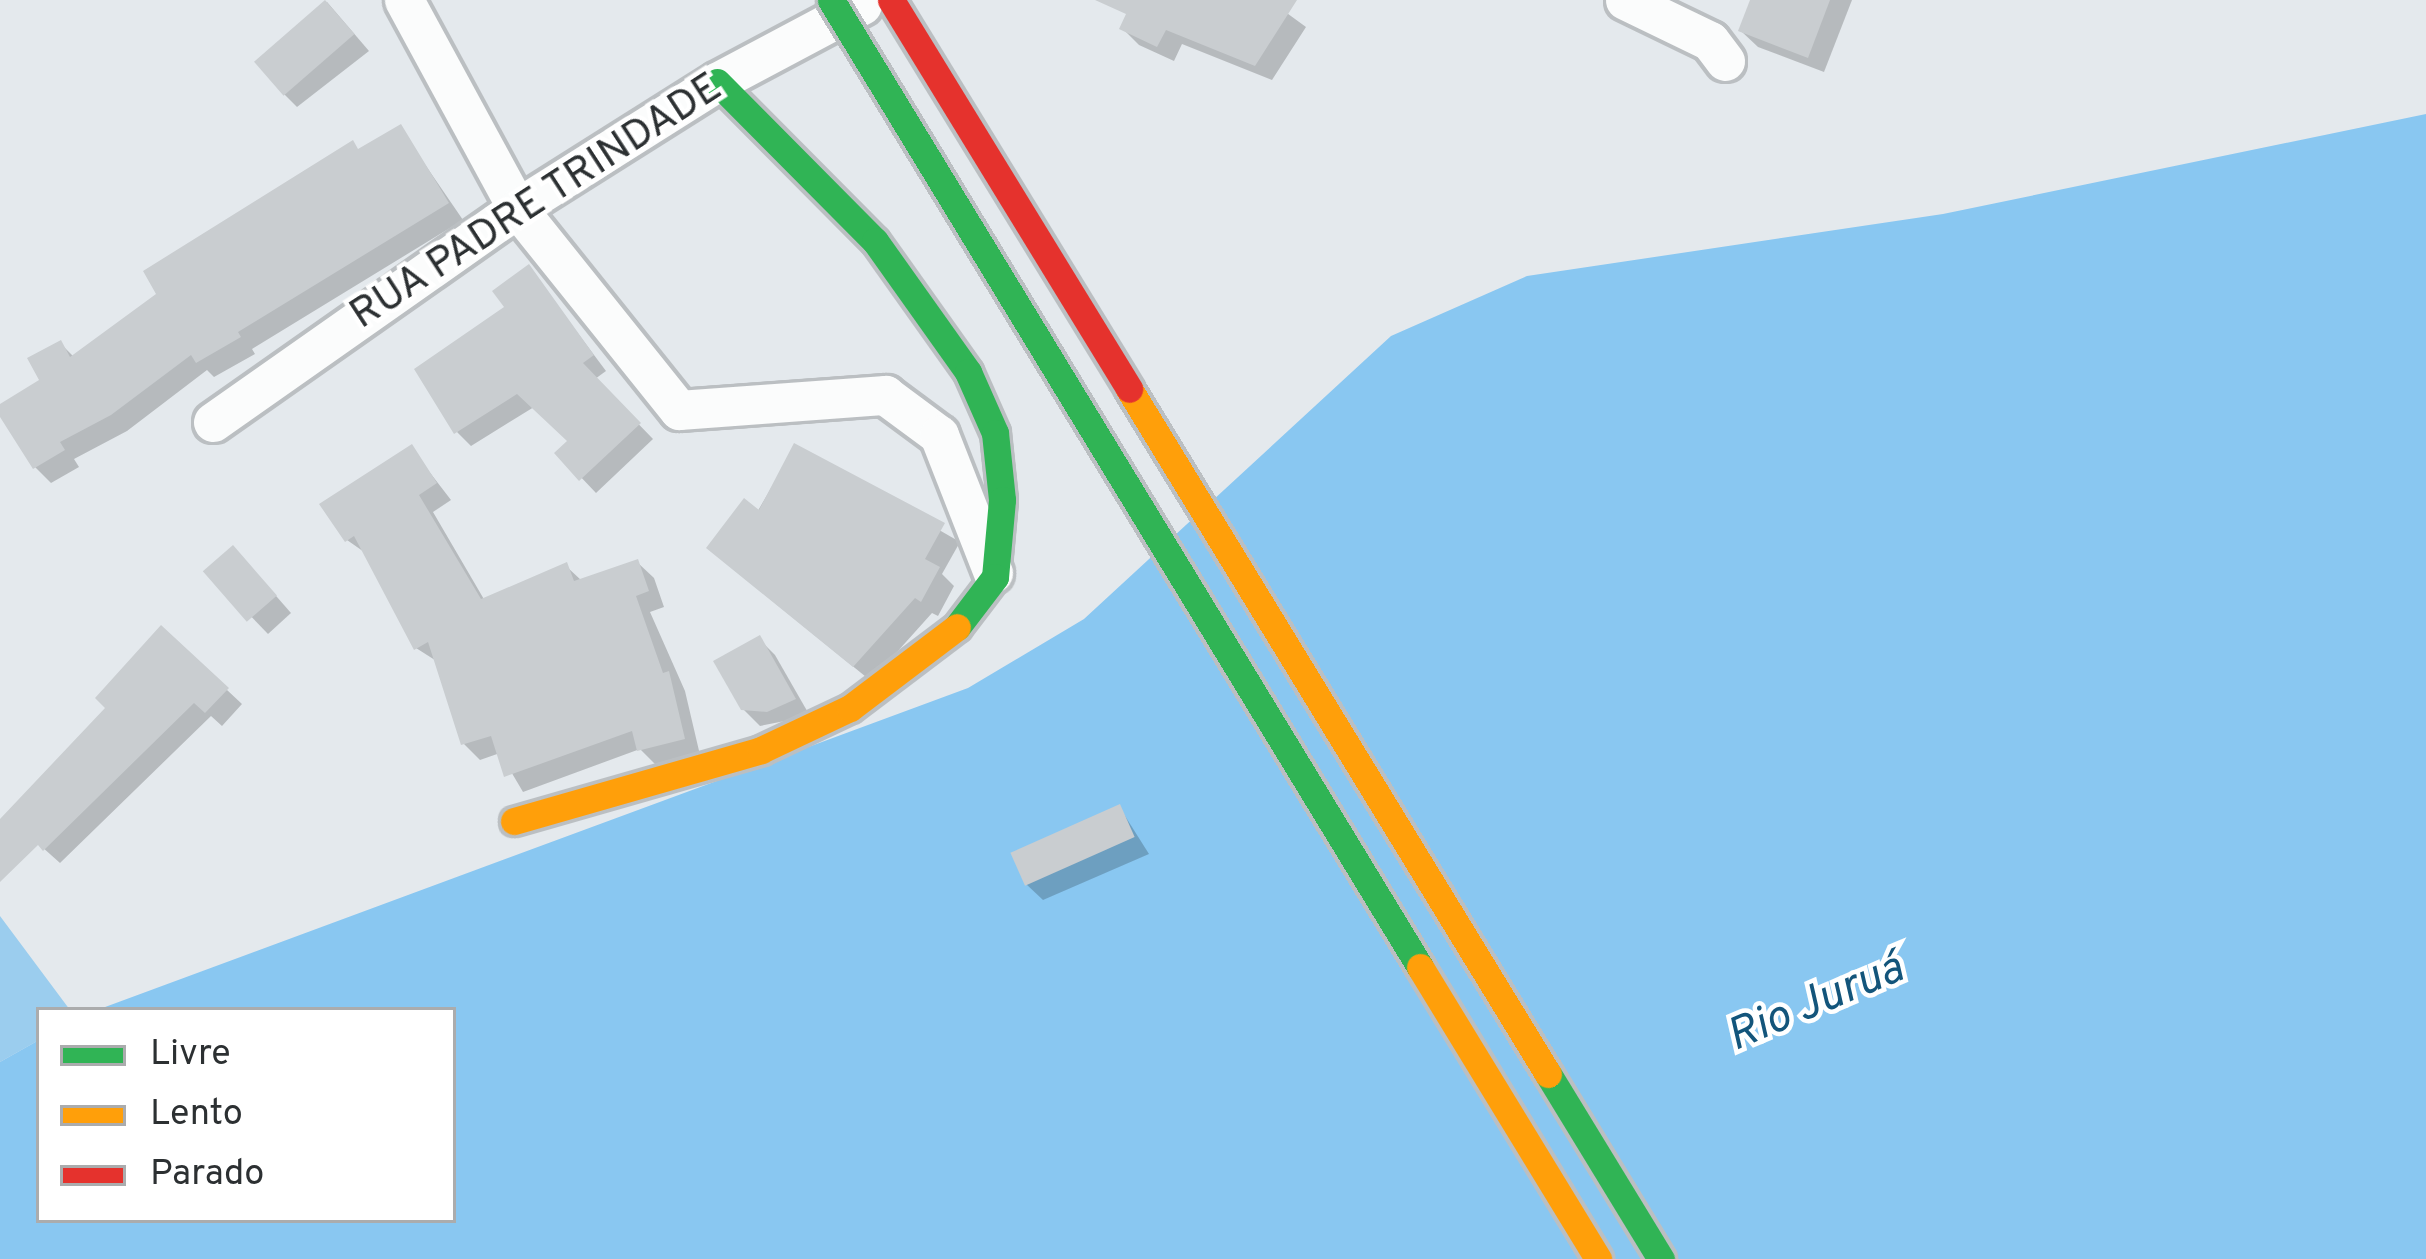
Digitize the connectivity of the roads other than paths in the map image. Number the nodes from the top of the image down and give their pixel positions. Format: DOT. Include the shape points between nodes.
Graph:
graph roads {
  1 [pos="404,0"];
  2 [pos="831,0"];
  3 [pos="872,0"];
  4 [pos="891,0"];
  5 [pos="1625,0"];
  6 [pos="1725,62"];
  7 [pos="717,82"];
  8 [pos="517,208"];
  9 [pos="213,422"];
  10 [pos="995,577"];
  11 [pos="514,821"];
  12 [pos="1598,1259"];
  13 [pos="1661,1259"];
  1 -- 8 [label="street"];
  2 -- 12 [label="main road, bridge"];
  3 -- 7 [label="street, RUA PADRE TRINDADE"];
  4 -- 13 [label="main road"];
  5 -- 6 [label="street" via="1710,41"];
  7 -- 8 [label="street, RUA PADRE TRINDADE"];
  7 -- 10 [label="main road" via="875,241 968,372 995,433 1002,500"];
  8 -- 9 [label="street, RUA PADRE TRINDADE"];
  8 -- 10 [label="street" via="680,410 885,395 939,435"];
  10 -- 11 [label="main road" via="953,633 850,708 761,750"];
}
